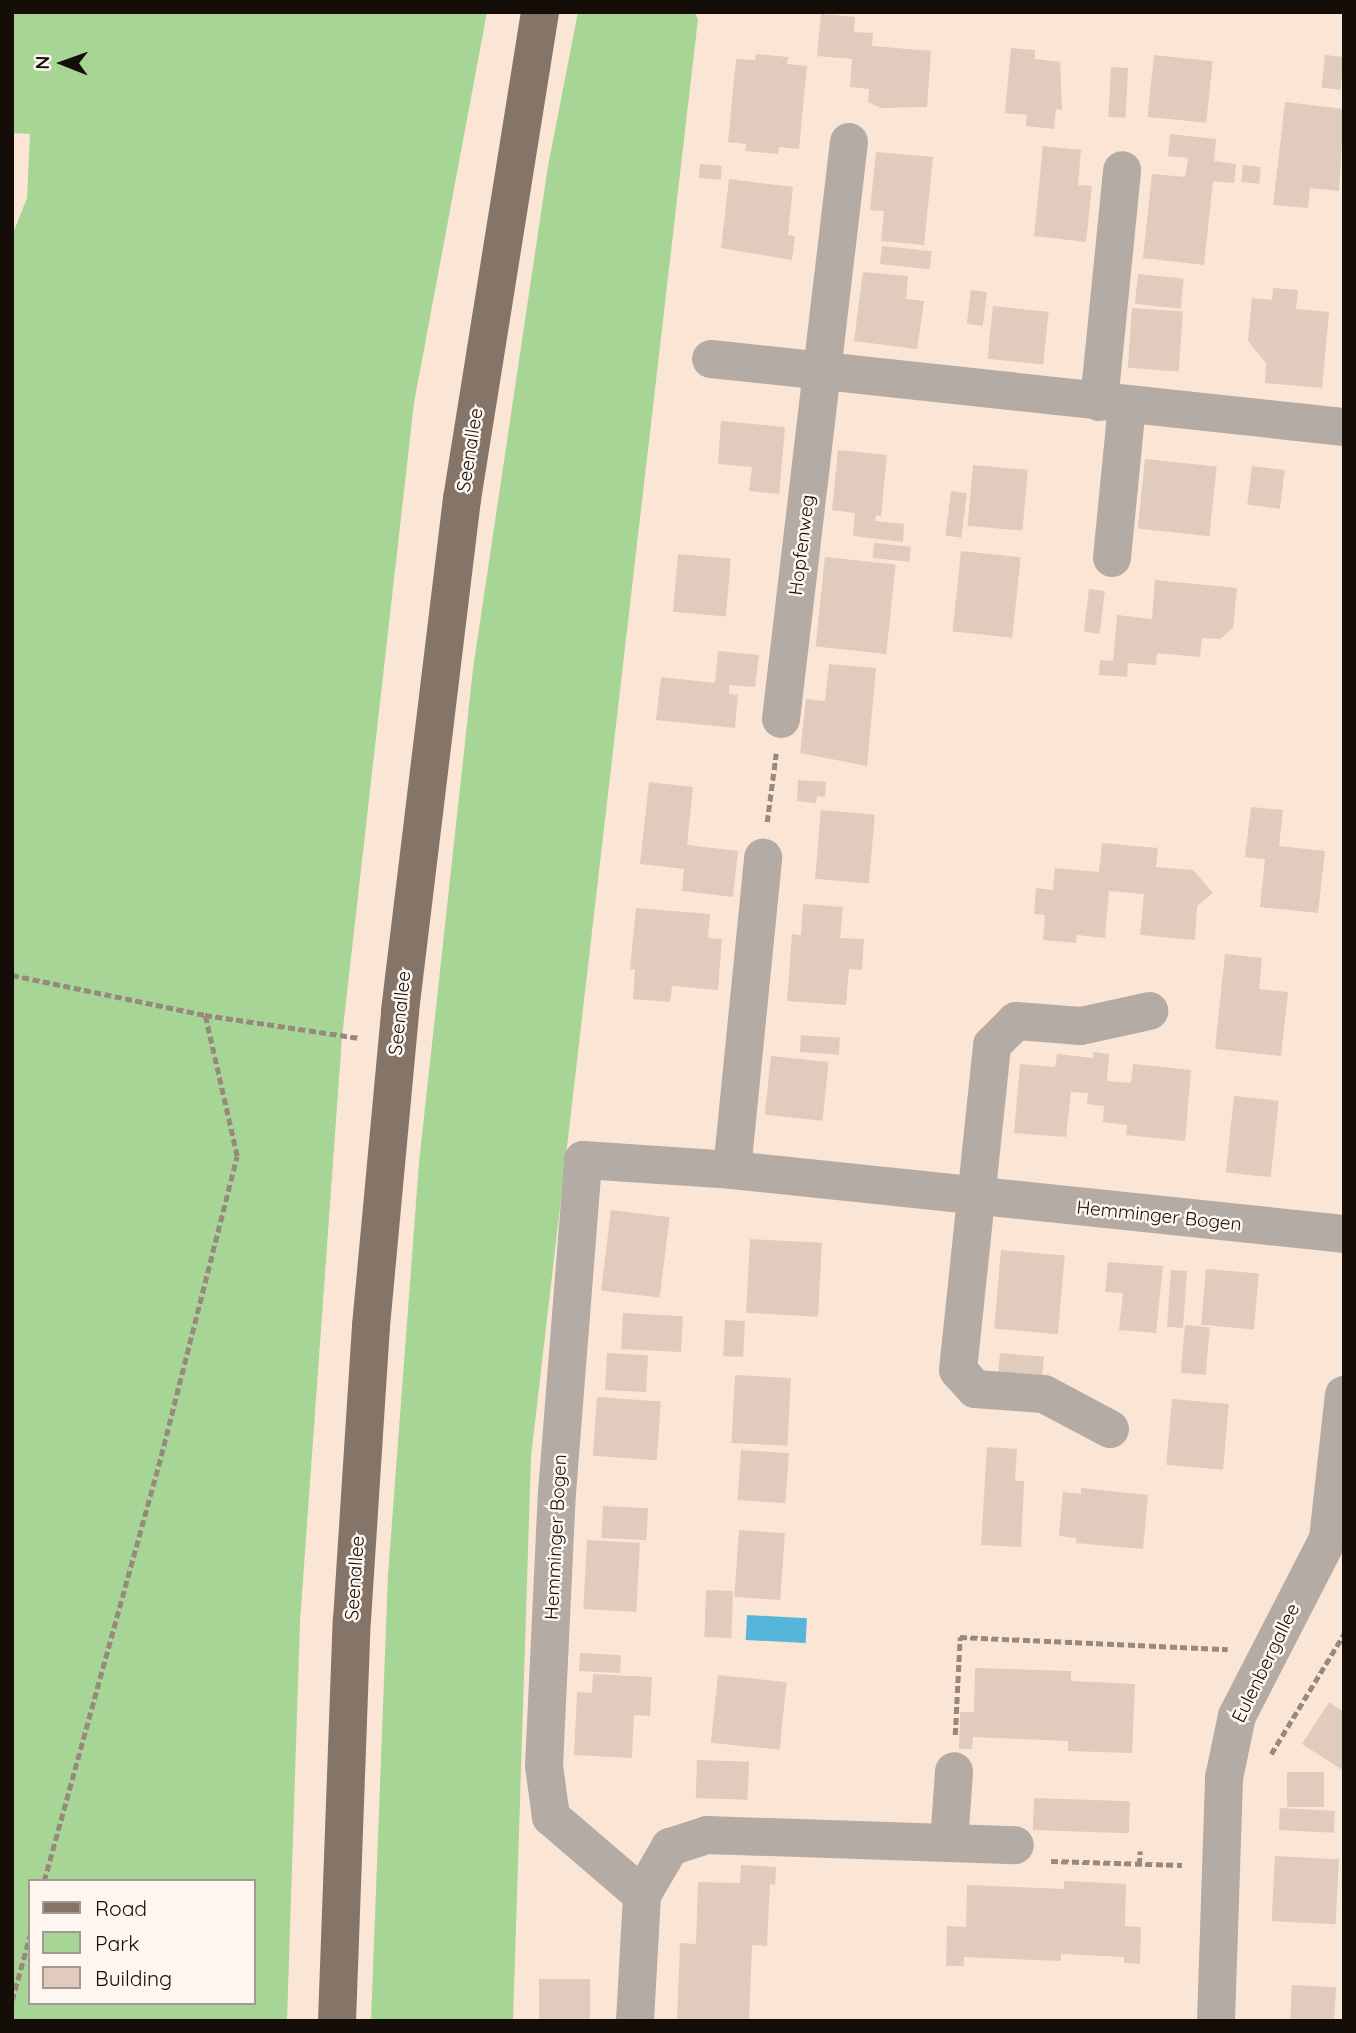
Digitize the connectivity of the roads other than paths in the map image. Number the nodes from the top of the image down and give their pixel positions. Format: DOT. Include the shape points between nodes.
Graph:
graph roads {
  1 [pos="540,12"];
  2 [pos="849,142"];
  3 [pos="1122,170"];
  4 [pos="711,359"];
  5 [pos="823,372"];
  6 [pos="1113,403"];
  7 [pos="1344,427"];
  8 [pos="1112,558"];
  9 [pos="781,719"];
  10 [pos="763,858"];
  11 [pos="1149,1012"];
  12 [pos="732,1170"];
  13 [pos="975,1198"];
  14 [pos="1344,1234"];
  15 [pos="1344,1395"];
  16 [pos="1110,1429"];
  17 [pos="954,1771"];
  18 [pos="949,1843"];
  19 [pos="1015,1845"];
  20 [pos="642,1895"];
  21 [pos="337,2021"];
  22 [pos="635,2021"];
  23 [pos="1216,2021"];
  1 -- 21 [label="main road, Seenallee" via="462,499 400,1011 371,1326 354,1580"];
  2 -- 5 [label="street, Hopfenweg"];
  3 -- 6 [label="street"];
  4 -- 5 [label="street"];
  5 -- 6 [label="street"];
  5 -- 9 [label="street, Hopfenweg"];
  6 -- 7 [label="street"];
  6 -- 8 [label="street"];
  10 -- 12 [label="street"];
  11 -- 13 [label="street" via="1081,1026 1016,1021 992,1045"];
  12 -- 13 [label="street, Hemminger Bogen"];
  12 -- 20 [label="street, Hemminger Bogen" via="583,1160 557,1493 544,1766 551,1817"];
  13 -- 14 [label="street, Hemminger Bogen"];
  13 -- 16 [label="street" via="958,1370 975,1389 1044,1394"];
  15 -- 23 [label="street, Eulenbergallee" via="1328,1539 1237,1716 1224,1778"];
  17 -- 18 [label="street"];
  18 -- 19 [label="street"];
  18 -- 20 [label="street" via="707,1835 670,1847"];
  20 -- 22 [label="street"];
}
